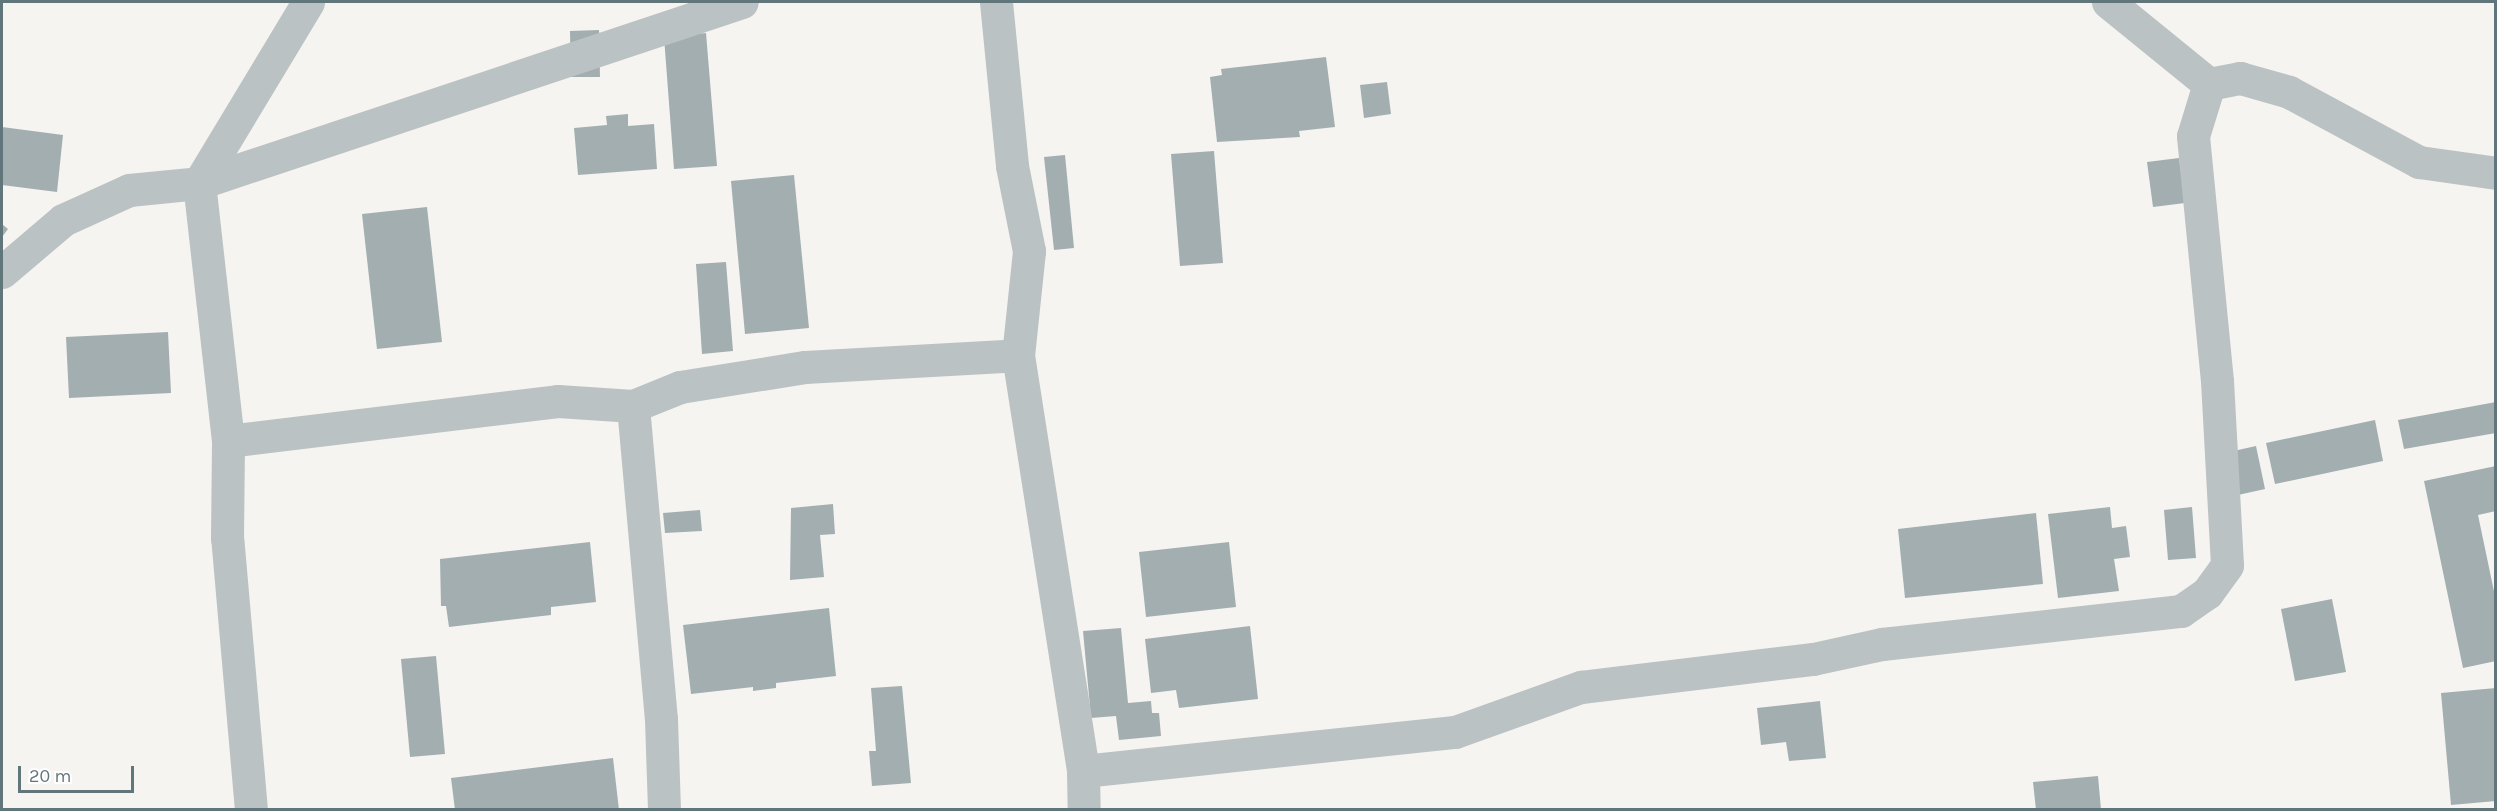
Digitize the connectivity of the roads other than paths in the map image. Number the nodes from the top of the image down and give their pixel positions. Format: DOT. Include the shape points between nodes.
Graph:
graph roads {
  1 [pos="308,2"];
  2 [pos="742,2"];
  3 [pos="996,2"];
  4 [pos="2108,2"];
  5 [pos="2209,84"];
  6 [pos="2496,173"];
  7 [pos="199,183"];
  8 [pos="2,272"];
  9 [pos="1017,355"];
  10 [pos="633,406"];
  11 [pos="228,441"];
  12 [pos="1083,771"];
  13 [pos="251,810"];
  14 [pos="664,810"];
  15 [pos="1084,810"];
  1 -- 7 [label="street"];
  2 -- 7 [label="street"];
  3 -- 9 [label="street" via="1012,166 1029,251"];
  4 -- 5 [label="street"];
  5 -- 6 [label="street" via="2240,78 2289,92 2419,162"];
  5 -- 12 [label="street" via="2193,136 2217,381 2227,565 2207,593 2181,611 1882,644 1813,659 1581,687 1455,732"];
  7 -- 8 [label="street" via="129,189 63,220"];
  7 -- 11 [label="street"];
  9 -- 10 [label="street" via="805,367 680,387"];
  9 -- 12 [label="street"];
  10 -- 11 [label="street" via="558,401"];
  10 -- 14 [label="street" via="661,719"];
  11 -- 13 [label="street" via="227,538"];
  12 -- 15 [label="street"];
}
